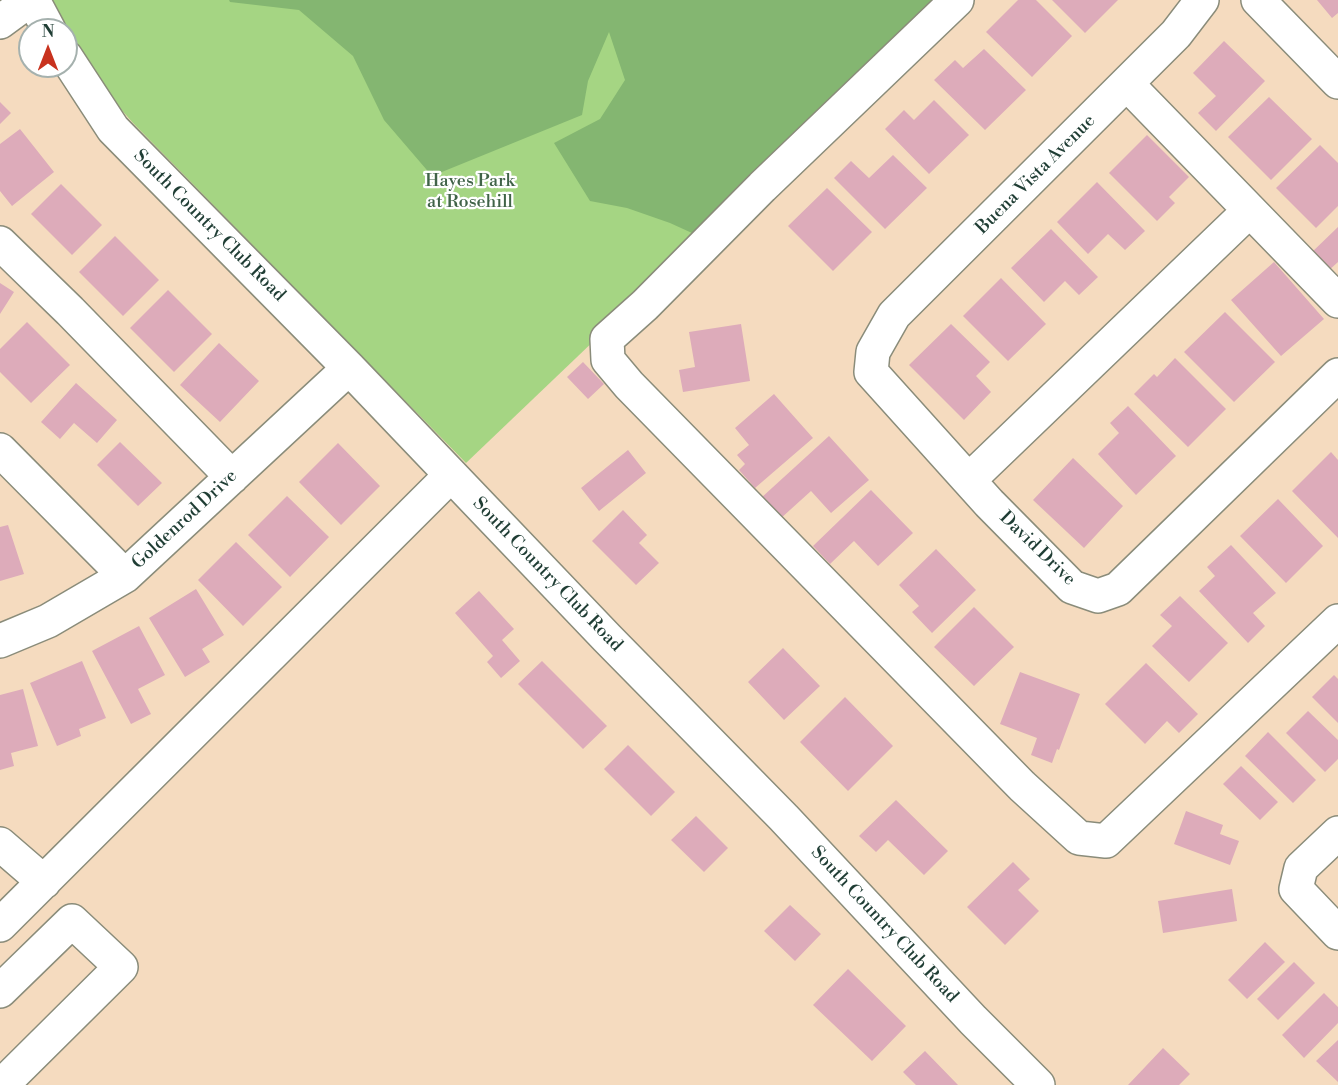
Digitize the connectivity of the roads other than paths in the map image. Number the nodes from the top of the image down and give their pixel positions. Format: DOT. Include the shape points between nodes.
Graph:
graph roads {
  1 [pos="31,0"];
  2 [pos="957,0"];
  3 [pos="1202,0"];
  4 [pos="1258,0"];
  5 [pos="42,18"];
  6 [pos="0,22"];
  7 [pos="78,75"];
  8 [pos="1336,75"];
  9 [pos="1127,84"];
  10 [pos="1249,211"];
  11 [pos="0,243"];
  12 [pos="1338,301"];
  13 [pos="873,352"];
  14 [pos="349,368"];
  15 [pos="1338,375"];
  16 [pos="5,461"];
  17 [pos="451,476"];
  18 [pos="232,477"];
  19 [pos="969,480"];
  20 [pos="125,576"];
  21 [pos="1338,621"];
  22 [pos="0,641"];
  23 [pos="1338,833"];
  24 [pos="0,844"];
  25 [pos="44,882"];
  26 [pos="0,925"];
  27 [pos="1338,933"];
  28 [pos="0,991"];
  29 [pos="2,1085"];
  30 [pos="1038,1085"];
  1 -- 5 [label="street"];
  1 -- 6 [label="street"];
  2 -- 21 [label="street" via="607,339 608,360 1022,786 1078,838 1106,841"];
  3 -- 9 [label="street, Buena Vista Avenue" via="1176,34"];
  4 -- 8 [label="street"];
  7 -- 14 [label="street, South Country Club Road" via="113,129"];
  9 -- 10 [label="street"];
  9 -- 13 [label="street, Buena Vista Avenue" via="894,315"];
  10 -- 12 [label="street"];
  10 -- 19 [label="street"];
  11 -- 18 [label="street"];
  13 -- 19 [label="street, David Drive" via="871,372"];
  14 -- 17 [label="street, South Country Club Road"];
  14 -- 18 [label="street, Goldenrod Drive"];
  15 -- 19 [label="street, David Drive" via="1118,589 1098,596 1072,586"];
  16 -- 20 [label="street"];
  17 -- 25 [label="street"];
  17 -- 30 [label="street, South Country Club Road"];
  18 -- 20 [label="street, Goldenrod Drive"];
  20 -- 22 [label="street, Goldenrod Drive" via="48,621"];
  23 -- 27 [label="street" via="1301,868 1296,889"];
  24 -- 25 [label="street"];
  25 -- 26 [label="street"];
  28 -- 29 [label="street" via="72,921 121,968"];
}
